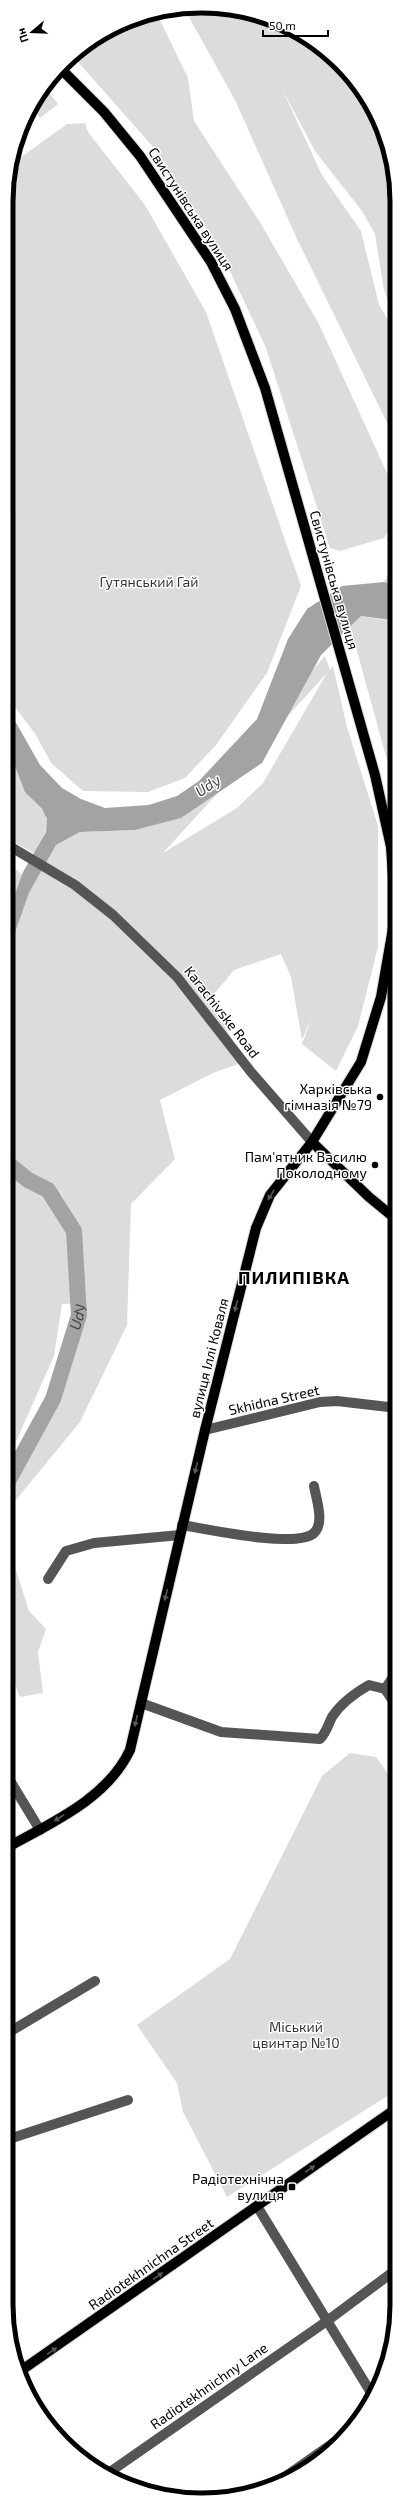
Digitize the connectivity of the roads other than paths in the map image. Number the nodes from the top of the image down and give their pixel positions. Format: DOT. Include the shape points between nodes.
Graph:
graph roads {
  1 [pos="64,72"];
  2 [pos="390,842"];
  3 [pos="13,848"];
  4 [pos="390,945"];
  5 [pos="312,1142"];
  6 [pos="390,1214"];
  7 [pos="390,1407"];
  8 [pos="205,1430"];
  9 [pos="314,1486"];
  10 [pos="181,1530"];
  11 [pos="48,1579"];
  12 [pos="390,1682"];
  13 [pos="390,1686"];
  14 [pos="386,1689"];
  15 [pos="390,1696"];
  16 [pos="141,1702"];
  17 [pos="13,1786"];
  18 [pos="40,1830"];
  19 [pos="13,1844"];
  20 [pos="95,1981"];
  21 [pos="13,2030"];
  22 [pos="128,2100"];
  23 [pos="390,2113"];
  24 [pos="13,2138"];
  25 [pos="257,2206"];
  26 [pos="390,2274"];
  27 [pos="327,2321"];
  28 [pos="24,2369"];
  29 [pos="370,2391"];
  30 [pos="112,2471"];
  1 -- 2 [label="main road, Свистунівська вулиця" via="104,112 140,156 211,262 235,309 265,388 375,775"];
  3 -- 5 [label="street, Karachivske Road" via="64,878 113,915 177,977 251,1072"];
  4 -- 5 [label="main road, Свистунівська вулиця" via="381,997 361,1062"];
  5 -- 6 [label="main road, Karachivske Road"];
  5 -- 8 [label="main road, вулиця Іллі Коваля, one-way" via="270,1195 256,1228"];
  7 -- 8 [label="street, Skhidna Street" via="337,1401 320,1402"];
  8 -- 10 [label="main road, вулиця Іллі Коваля, one-way"];
  9 -- 10 [label="street" via="320,1522 315,1532 306,1538 286,1540"];
  10 -- 11 [label="street" via="94,1543 66,1551"];
  10 -- 16 [label="main road, вулиця Іллі Коваля, one-way"];
  12 -- 14 [label="street"];
  13 -- 14 [label="street"];
  14 -- 15 [label="street"];
  14 -- 16 [label="street" via="369,1686 352,1695 333,1717 320,1739 221,1732"];
  16 -- 18 [label="main road, вулиця Іллі Коваля, one-way" via="130,1750 118,1772 88,1799"];
  17 -- 18 [label="street"];
  18 -- 19 [label="main road, вулиця Іллі Коваля"];
  20 -- 21 [label="street"];
  22 -- 24 [label="street"];
  25 -- 23 [label="main road, Radiotekhnichna Street, one-way"];
  25 -- 27 [label="street"];
  28 -- 25 [label="main road, Radiotekhnichna Street, one-way"];
  26 -- 27 [label="street, Radiotekhnichny Lane"];
  27 -- 29 [label="street"];
  27 -- 30 [label="street, Radiotekhnichny Lane"];
}
